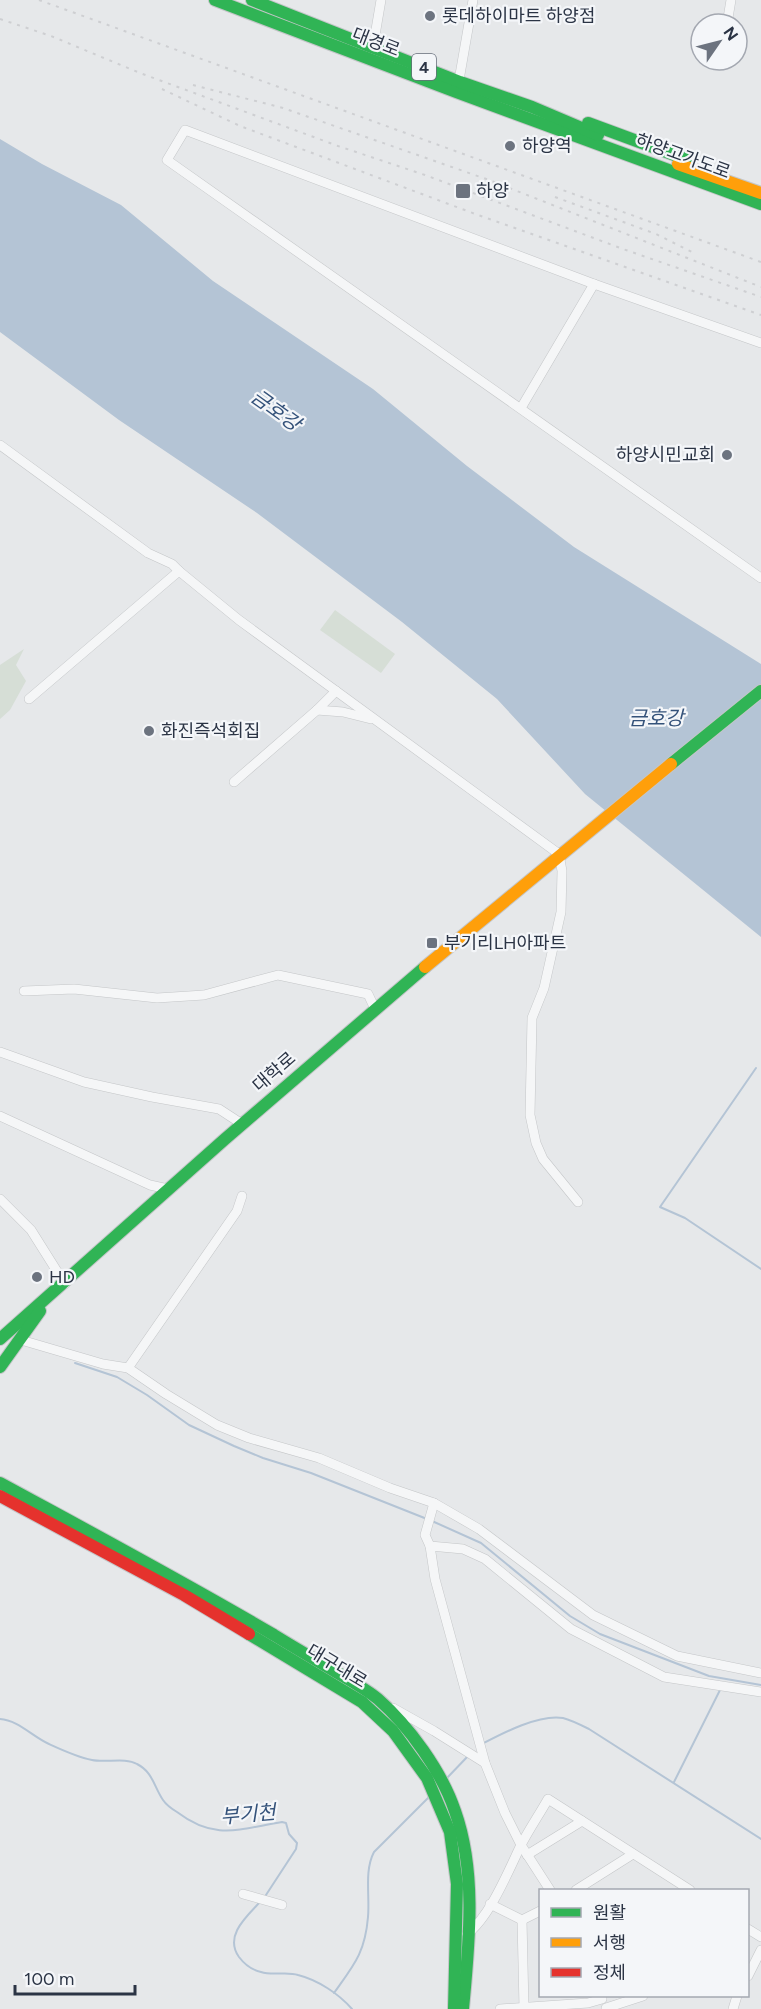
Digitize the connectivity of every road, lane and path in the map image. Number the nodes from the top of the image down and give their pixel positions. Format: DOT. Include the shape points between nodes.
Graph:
graph roads {
  1 [pos="214,0"];
  2 [pos="252,0"];
  3 [pos="381,0"];
  4 [pos="473,0"];
  5 [pos="265,2"];
  6 [pos="373,47"];
  7 [pos="458,87"];
  8 [pos="532,107"];
  9 [pos="559,130"];
  10 [pos="594,138"];
  11 [pos="761,185"];
  12 [pos="761,193"];
  13 [pos="761,204"];
  14 [pos="761,213"];
  15 [pos="594,284"];
  16 [pos="761,343"];
  17 [pos="521,408"];
  18 [pos="0,446"];
  19 [pos="179,571"];
  20 [pos="761,579"];
  21 [pos="761,691"];
  22 [pos="336,692"];
  23 [pos="29,699"];
  24 [pos="317,710"];
  25 [pos="376,721"];
  26 [pos="234,783"];
  27 [pos="559,854"];
  28 [pos="24,991"];
  29 [pos="375,1009"];
  30 [pos="0,1052"];
  31 [pos="0,1116"];
  32 [pos="242,1124"];
  33 [pos="168,1189"];
  34 [pos="242,1196"];
  35 [pos="0,1198"];
  36 [pos="578,1202"];
  37 [pos="65,1284"];
  38 [pos="50,1298"];
  39 [pos="0,1339"];
  40 [pos="21,1340"];
  41 [pos="0,1367"];
  42 [pos="128,1368"];
  43 [pos="0,1473"];
  44 [pos="0,1483"];
  45 [pos="4,1495"];
  46 [pos="431,1512"];
  47 [pos="430,1546"];
  48 [pos="761,1673"];
  49 [pos="761,1692"];
  50 [pos="385,1704"];
  51 [pos="485,1763"];
  52 [pos="436,1783"];
  53 [pos="443,1796"];
  54 [pos="582,1821"];
  55 [pos="521,1845"];
  56 [pos="633,1854"];
  57 [pos="527,1855"];
  58 [pos="679,1887"];
  59 [pos="549,1889"];
  60 [pos="578,1889"];
  61 [pos="243,1894"];
  62 [pos="490,1904"];
  63 [pos="282,1905"];
  64 [pos="539,1912"];
  65 [pos="522,1920"];
  66 [pos="470,1933"];
  67 [pos="458,1938"];
  68 [pos="761,1950"];
  69 [pos="749,1972"];
  70 [pos="633,1997"];
  71 [pos="604,2003"];
  72 [pos="524,2008"];
  73 [pos="454,2009"];
  74 [pos="463,2009"];
  75 [pos="500,2009"];
  1 -- 7 [label="main road, 대경로 / 4"];
  2 -- 5 [label="main road, 대경로 / 4"];
  3 -- 6 [label="street"];
  4 -- 7 [label="street"];
  5 -- 6 [label="main road, 대경로 / 4"];
  6 -- 7 [label="main road, 대경로 / 4"];
  7 -- 8 [label="main road, 대경로 / 4"];
  7 -- 9 [label="main road, 대경로 / 4"];
  8 -- 10 [label="main road, 대경로 / 4"];
  8 -- 11 [label="main road" via="555,110"];
  9 -- 10 [label="main road, 대경로 / 4"];
  9 -- 14 [label="main road" via="578,143 625,163"];
  10 -- 12 [label="main road, 하양고가도로"];
  10 -- 13 [label="main road, 하양고가도로"];
  15 -- 16 [label="street"];
  15 -- 17 [label="street"];
  15 -- 17 [label="street" via="185,130 167,160"];
  17 -- 20 [label="street"];
  18 -- 19 [label="street"];
  19 -- 22 [label="street"];
  19 -- 23 [label="street"];
  21 -- 27 [label="main road, 대학로"];
  22 -- 24 [label="street"];
  22 -- 25 [label="street"];
  24 -- 25 [label="street"];
  24 -- 26 [label="street"];
  25 -- 27 [label="street"];
  27 -- 29 [label="main road, 대학로"];
  27 -- 36 [label="street" via="561,912 544,987 532,1018 530,1115 543,1159"];
  28 -- 29 [label="street" via="74,989 157,998 204,995 278,975 368,993"];
  29 -- 32 [label="main road, 대학로"];
  30 -- 32 [label="street" via="84,1082 219,1109"];
  31 -- 33 [label="street" via="150,1185"];
  32 -- 33 [label="main road, 대학로"];
  33 -- 37 [label="main road, 대학로"];
  34 -- 42 [label="street" via="237,1211"];
  35 -- 37 [label="street" via="31,1230"];
  37 -- 38 [label="main road, 대학로"];
  38 -- 39 [label="main road, 대학로"];
  38 -- 40 [label="main road"];
  40 -- 41 [label="main road"];
  40 -- 42 [label="street" via="103,1365"];
  42 -- 46 [label="street" via="217,1425 319,1458 390,1488"];
  43 -- 45 [label="main road"];
  44 -- 45 [label="main road, 대구대로"];
  45 -- 50 [label="main road, 대구대로" via="190,1586 368,1690"];
  45 -- 52 [label="main road, 대구대로" via="184,1595 363,1702"];
  46 -- 47 [label="street" via="425,1535"];
  46 -- 48 [label="street" via="479,1529 593,1615 677,1656"];
  47 -- 49 [label="street" via="463,1549 485,1559 571,1629 664,1677"];
  47 -- 51 [label="street" via="435,1579"];
  50 -- 51 [label="street"];
  50 -- 52 [label="main road, 대구대로" via="407,1726"];
  51 -- 55 [label="street"];
  52 -- 53 [label="main road"];
  53 -- 66 [label="main road" via="455,1811 463,1842"];
  53 -- 67 [label="main road" via="455,1863"];
  54 -- 55 [label="street" via="548,1799"];
  54 -- 56 [label="street"];
  54 -- 57 [label="street"];
  55 -- 57 [label="street"];
  55 -- 62 [label="street"];
  56 -- 58 [label="street"];
  56 -- 60 [label="street"];
  57 -- 59 [label="street"];
  61 -- 63 [label="street"];
  62 -- 65 [label="street"];
  62 -- 66 [label="street"];
  64 -- 65 [label="street"];
  65 -- 72 [label="street"];
  66 -- 67 [label="street"];
  66 -- 74 [label="main road"];
  67 -- 73 [label="main road"];
  68 -- 69 [label="street"];
  70 -- 71 [label="street"];
  71 -- 72 [label="street"];
  72 -- 75 [label="street"];
}
